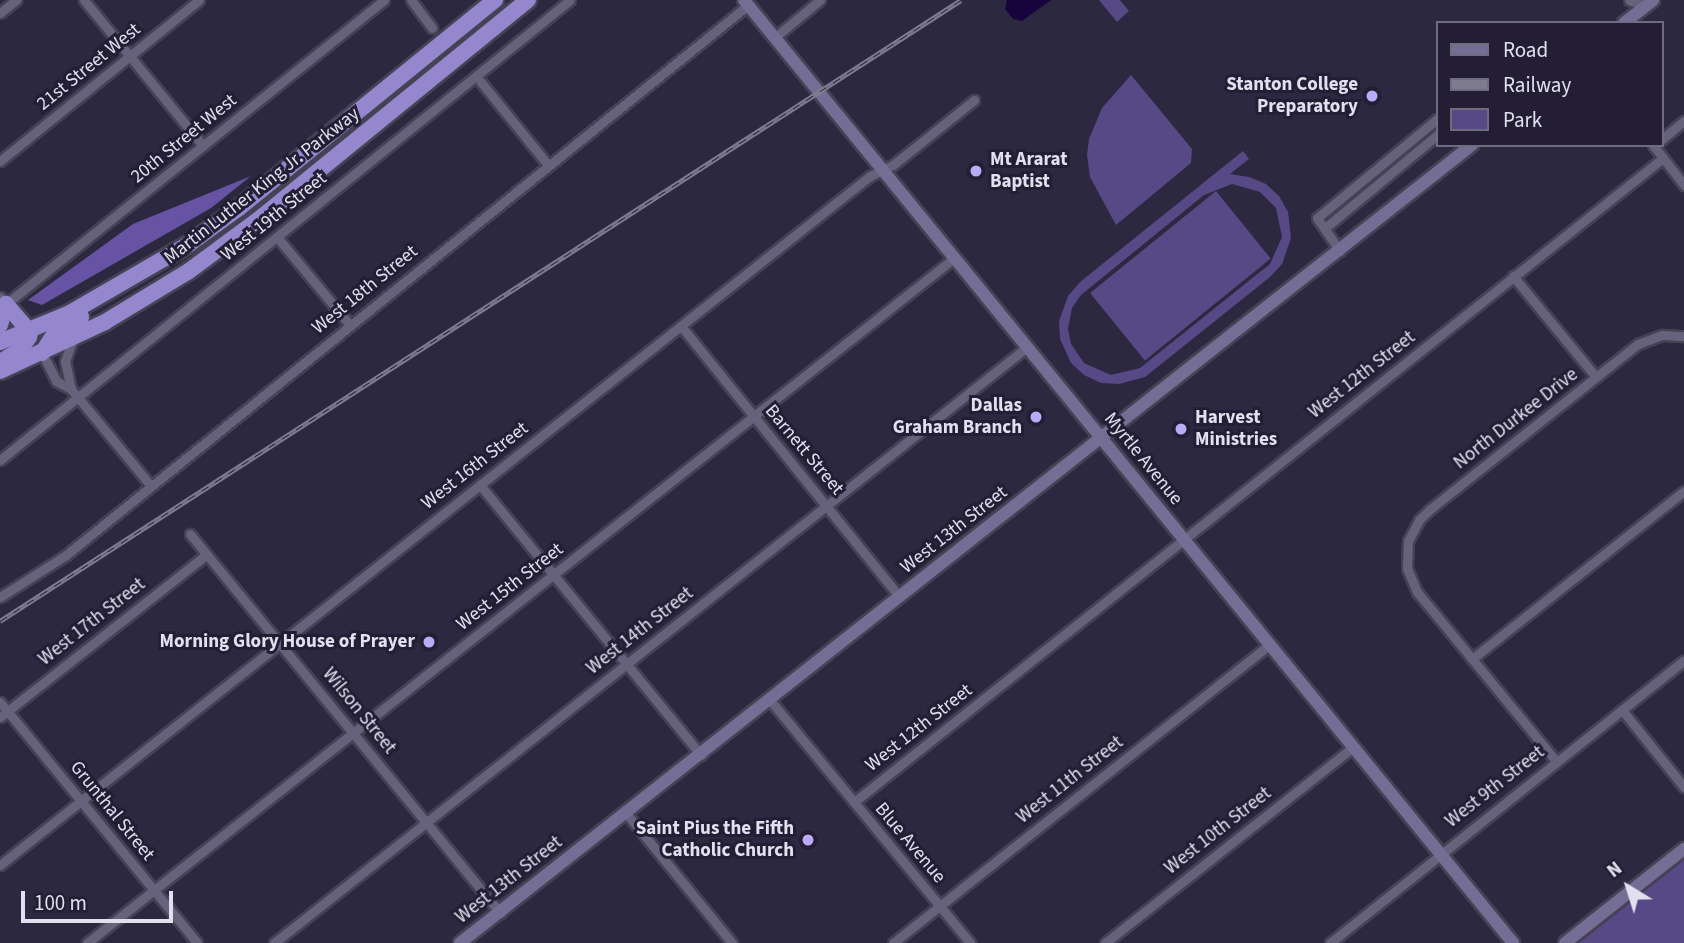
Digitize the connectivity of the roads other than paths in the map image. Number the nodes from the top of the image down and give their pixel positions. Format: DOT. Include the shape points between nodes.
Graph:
graph roads {
  1 [pos="16,0"];
  2 [pos="84,0"];
  3 [pos="199,0"];
  4 [pos="384,0"];
  5 [pos="411,0"];
  6 [pos="495,0"];
  7 [pos="528,0"];
  8 [pos="570,0"];
  9 [pos="820,0"];
  10 [pos="1629,0"];
  11 [pos="746,3"];
  12 [pos="1649,3"];
  13 [pos="0,13"];
  14 [pos="1626,21"];
  15 [pos="432,28"];
  16 [pos="774,38"];
  17 [pos="130,56"];
  18 [pos="476,76"];
  19 [pos="974,100"];
  20 [pos="1436,120"];
  21 [pos="1684,121"];
  22 [pos="1436,136"];
  23 [pos="1663,137"];
  24 [pos="203,146"];
  25 [pos="1470,147"];
  26 [pos="1654,147"];
  27 [pos="1662,158"];
  28 [pos="0,161"];
  29 [pos="548,165"];
  30 [pos="883,170"];
  31 [pos="1684,185"];
  32 [pos="1325,228"];
  33 [pos="277,237"];
  34 [pos="1340,251"];
  35 [pos="954,258"];
  36 [pos="152,268"];
  37 [pos="1513,276"];
  38 [pos="3,300"];
  39 [pos="0,325"];
  40 [pos="350,325"];
  41 [pos="681,326"];
  42 [pos="30,332"];
  43 [pos="1679,335"];
  44 [pos="73,339"];
  45 [pos="0,342"];
  46 [pos="1027,347"];
  47 [pos="42,353"];
  48 [pos="0,362"];
  49 [pos="0,371"];
  50 [pos="1596,377"];
  51 [pos="71,388"];
  52 [pos="78,397"];
  53 [pos="754,417"];
  54 [pos="1101,439"];
  55 [pos="0,460"];
  56 [pos="480,485"];
  57 [pos="151,486"];
  58 [pos="1684,491"];
  59 [pos="827,506"];
  60 [pos="190,534"];
  61 [pos="1184,540"];
  62 [pos="206,554"];
  63 [pos="554,574"];
  64 [pos="0,597"];
  65 [pos="900,597"];
  66 [pos="280,643"];
  67 [pos="1269,645"];
  68 [pos="1472,659"];
  69 [pos="1684,660"];
  70 [pos="627,664"];
  71 [pos="770,700"];
  72 [pos="0,702"];
  73 [pos="1622,709"];
  74 [pos="4,714"];
  75 [pos="354,732"];
  76 [pos="1353,747"];
  77 [pos="701,755"];
  78 [pos="1556,761"];
  79 [pos="1684,787"];
  80 [pos="81,801"];
  81 [pos="854,802"];
  82 [pos="626,813"];
  83 [pos="427,822"];
  84 [pos="1684,849"];
  85 [pos="1440,853"];
  86 [pos="0,865"];
  87 [pos="154,890"];
  88 [pos="940,906"];
  89 [pos="500,913"];
  90 [pos="87,943"];
  91 [pos="197,943"];
  92 [pos="274,943"];
  93 [pos="460,943"];
  94 [pos="732,943"];
  95 [pos="893,943"];
  96 [pos="970,943"];
  97 [pos="1105,943"];
  98 [pos="1330,943"];
  99 [pos="1513,943"];
  100 [pos="1565,943"];
  1 -- 13 [label="street"];
  2 -- 17 [label="street"];
  3 -- 17 [label="street, 21st Street West"];
  4 -- 24 [label="street, 20th Street West"];
  5 -- 15 [label="street"];
  6 -- 36 [label="highway, Martin Luther King Jr. Parkway" via="239,208"];
  7 -- 44 [label="highway, Martin Luther King Jr. Parkway" via="223,246 160,290"];
  8 -- 18 [label="street, West 19th Street"];
  9 -- 16 [label="street"];
  10 -- 12 [label="street"];
  11 -- 16 [label="street, Myrtle Avenue"];
  11 -- 29 [label="street, West 18th Street"];
  12 -- 14 [label="street"];
  16 -- 30 [label="street, Myrtle Avenue"];
  17 -- 24 [label="street"];
  17 -- 28 [label="street, 21st Street West"];
  18 -- 29 [label="street"];
  18 -- 33 [label="street, West 19th Street"];
  19 -- 30 [label="street, West 16th Street"];
  20 -- 32 [label="street" via="1317,218"];
  21 -- 23 [label="street"];
  22 -- 32 [label="street"];
  24 -- 38 [label="street, 20th Street West"];
  25 -- 34 [label="street, West 13th Street"];
  26 -- 27 [label="street"];
  27 -- 31 [label="street"];
  27 -- 37 [label="street, West 12th Street"];
  29 -- 40 [label="street, West 18th Street"];
  30 -- 35 [label="street, Myrtle Avenue"];
  30 -- 41 [label="street, West 16th Street"];
  32 -- 34 [label="street"];
  33 -- 40 [label="street"];
  33 -- 52 [label="street, West 19th Street"];
  34 -- 54 [label="street, West 13th Street"];
  35 -- 46 [label="street, Myrtle Avenue"];
  35 -- 53 [label="street, West 15th Street"];
  36 -- 42 [label="highway, Martin Luther King Jr. Parkway"];
  36 -- 47 [label="highway" via="53,336"];
  37 -- 50 [label="street"];
  37 -- 61 [label="street, West 12th Street"];
  38 -- 39 [label="highway"];
  38 -- 42 [label="highway"];
  40 -- 57 [label="street, West 18th Street"];
  41 -- 53 [label="street, Barnett Street"];
  41 -- 56 [label="street, West 16th Street"];
  42 -- 45 [label="highway, Martin Luther King Jr. Parkway"];
  42 -- 48 [label="highway" via="20,350"];
  43 -- 50 [label="street, North Durkee Drive" via="1662,335 1639,344"];
  44 -- 47 [label="highway, Martin Luther King Jr. Parkway"];
  44 -- 51 [label="street" via="65,361"];
  46 -- 54 [label="street, Myrtle Avenue"];
  46 -- 59 [label="street, West 14th Street"];
  47 -- 49 [label="highway, Martin Luther King Jr. Parkway"];
  47 -- 51 [label="street" via="56,381"];
  50 -- 68 [label="street, North Durkee Drive" via="1429,510 1412,531 1406,557 1411,582"];
  51 -- 52 [label="street"];
  52 -- 55 [label="street, West 19th Street"];
  52 -- 57 [label="street"];
  53 -- 59 [label="street, Barnett Street"];
  53 -- 63 [label="street, West 15th Street"];
  54 -- 61 [label="street, Myrtle Avenue"];
  54 -- 65 [label="street, West 13th Street"];
  56 -- 63 [label="street"];
  56 -- 66 [label="street, West 16th Street"];
  57 -- 64 [label="street, West 18th Street" via="66,555"];
  58 -- 68 [label="street"];
  59 -- 65 [label="street, Barnett Street"];
  59 -- 70 [label="street, West 14th Street"];
  60 -- 62 [label="street, Wilson Street"];
  61 -- 67 [label="street, Myrtle Avenue"];
  61 -- 81 [label="street, West 12th Street"];
  62 -- 66 [label="street, Wilson Street"];
  62 -- 74 [label="street, West 17th Street"];
  63 -- 70 [label="street"];
  63 -- 75 [label="street, West 15th Street"];
  65 -- 71 [label="street, West 13th Street"];
  66 -- 75 [label="street, Wilson Street"];
  66 -- 80 [label="street, West 16th Street"];
  67 -- 76 [label="street, Myrtle Avenue"];
  67 -- 88 [label="street, West 11th Street"];
  68 -- 78 [label="street"];
  69 -- 73 [label="street, West 9th Street"];
  70 -- 77 [label="street"];
  70 -- 83 [label="street, West 14th Street"];
  71 -- 77 [label="street, West 13th Street"];
  71 -- 81 [label="street, Blue Avenue"];
  72 -- 74 [label="street, Grunthal Street"];
  73 -- 78 [label="street, West 9th Street"];
  73 -- 79 [label="street"];
  74 -- 80 [label="street, Grunthal Street"];
  75 -- 83 [label="street, Wilson Street"];
  75 -- 87 [label="street, West 15th Street"];
  76 -- 85 [label="street, Myrtle Avenue"];
  76 -- 97 [label="street, West 10th Street"];
  77 -- 82 [label="street, West 13th Street"];
  78 -- 85 [label="street, West 9th Street"];
  80 -- 86 [label="street, West 16th Street"];
  80 -- 87 [label="street, Grunthal Street"];
  81 -- 88 [label="street, Blue Avenue"];
  82 -- 89 [label="street, West 13th Street"];
  82 -- 94 [label="street"];
  83 -- 89 [label="street, Wilson Street"];
  83 -- 92 [label="street, West 14th Street"];
  84 -- 100 [label="street"];
  85 -- 98 [label="street, West 9th Street"];
  85 -- 99 [label="street, Myrtle Avenue"];
  87 -- 90 [label="street, West 15th Street"];
  87 -- 91 [label="street, Grunthal Street"];
  88 -- 95 [label="street, West 11th Street"];
  88 -- 96 [label="street, Blue Avenue"];
  89 -- 93 [label="street, West 13th Street"];
}
